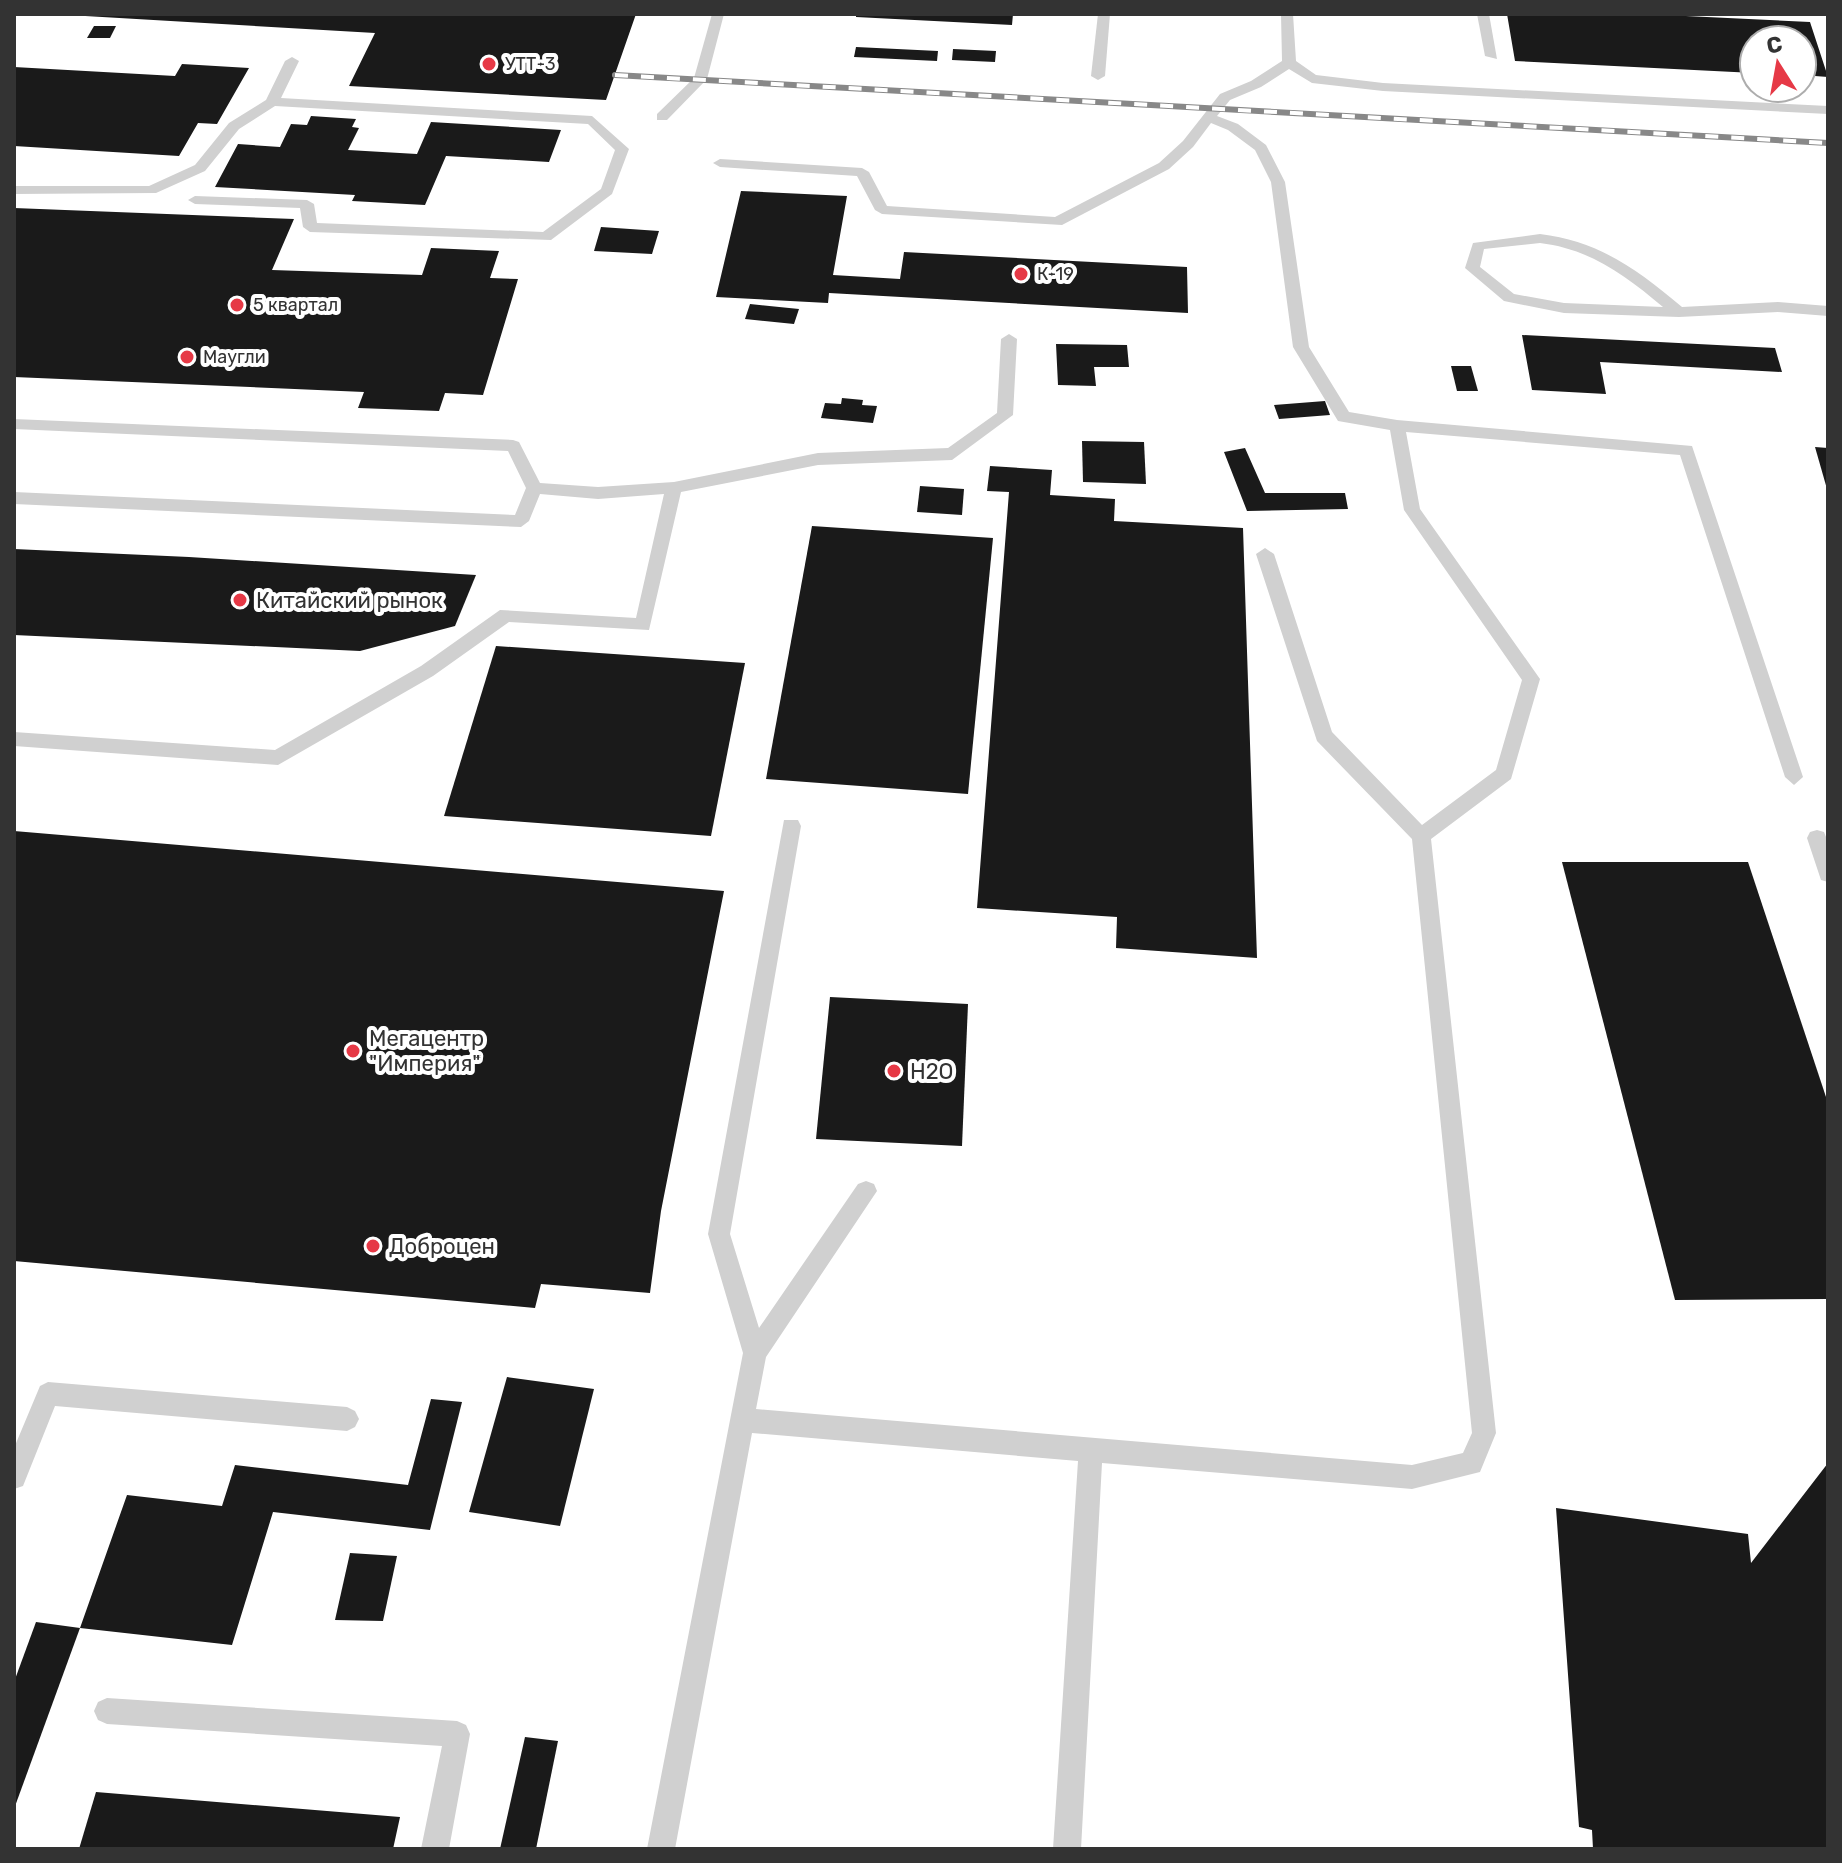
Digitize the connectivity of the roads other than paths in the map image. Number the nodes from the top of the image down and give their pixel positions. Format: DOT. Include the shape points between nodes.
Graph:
graph roads {
  1 [pos="718,14"];
  2 [pos="1104,14"];
  3 [pos="1287,14"];
  4 [pos="1483,14"];
  5 [pos="1492,56"];
  6 [pos="292,61"];
  7 [pos="1289,63"];
  8 [pos="1098,76"];
  9 [pos="272,102"];
  10 [pos="1828,110"];
  11 [pos="662,117"];
  12 [pos="1208,117"];
  13 [pos="720,163"];
  14 [pos="14,190"];
  15 [pos="195,200"];
  16 [pos="1828,311"];
  17 [pos="1679,312"];
  18 [pos="1009,339"];
  19 [pos="14,424"];
  20 [pos="1397,426"];
  21 [pos="534,488"];
  22 [pos="674,488"];
  23 [pos="14,498"];
  24 [pos="1265,554"];
  25 [pos="14,739"];
  26 [pos="1794,777"];
  27 [pos="791,826"];
  28 [pos="1421,836"];
  29 [pos="1817,838"];
  30 [pos="1828,874"];
  31 [pos="866,1191"];
  32 [pos="755,1353"];
  33 [pos="347,1419"];
  34 [pos="742,1420"];
  35 [pos="1091,1450"];
  36 [pos="14,1477"];
  37 [pos="107,1711"];
  38 [pos="435,1849"];
  39 [pos="661,1849"];
  40 [pos="1067,1849"];
  1 -- 11 [label="lane" via="700,79"];
  2 -- 8 [label="lane"];
  3 -- 7 [label="lane"];
  4 -- 5 [label="lane"];
  6 -- 9 [label="lane"];
  7 -- 10 [label="lane" via="1312,79 1383,87"];
  7 -- 12 [label="lane" via="1225,97"];
  9 -- 14 [label="lane" via="234,126 200,168 151,190"];
  9 -- 15 [label="lane" via="592,120 622,149 607,191 546,237 310,227 307,204"];
  12 -- 13 [label="lane" via="1164,166 1057,222 882,210 862,172"];
  12 -- 20 [label="lane" via="1261,148 1278,182 1301,347 1344,417"];
  16 -- 17 [label="lane" via="1778,307"];
  17 -- 17 [label="lane" via="1564,308 1509,298 1472,268 1478,246 1519,238 1576,243 1622,263"];
  18 -- 22 [label="lane" via="1005,415 952,454 818,459"];
  19 -- 21 [label="lane" via="513,446"];
  20 -- 26 [label="lane" via="1686,450"];
  20 -- 28 [label="lane" via="1412,510 1531,679 1504,774"];
  21 -- 22 [label="lane" via="598,493"];
  21 -- 23 [label="lane" via="521,521"];
  22 -- 25 [label="lane" via="643,625 506,615 427,671 278,758"];
  24 -- 28 [label="lane" via="1324,736"];
  27 -- 32 [label="lane" via="719,1234"];
  28 -- 35 [label="lane" via="1484,1433 1471,1463 1412,1477"];
  29 -- 30 [label="lane"];
  31 -- 32 [label="lane"];
  32 -- 34 [label="lane"];
  33 -- 36 [label="lane" via="48,1394"];
  34 -- 35 [label="lane"];
  34 -- 39 [label="lane"];
  35 -- 40 [label="lane"];
  37 -- 38 [label="lane" via="457,1734"];
}
